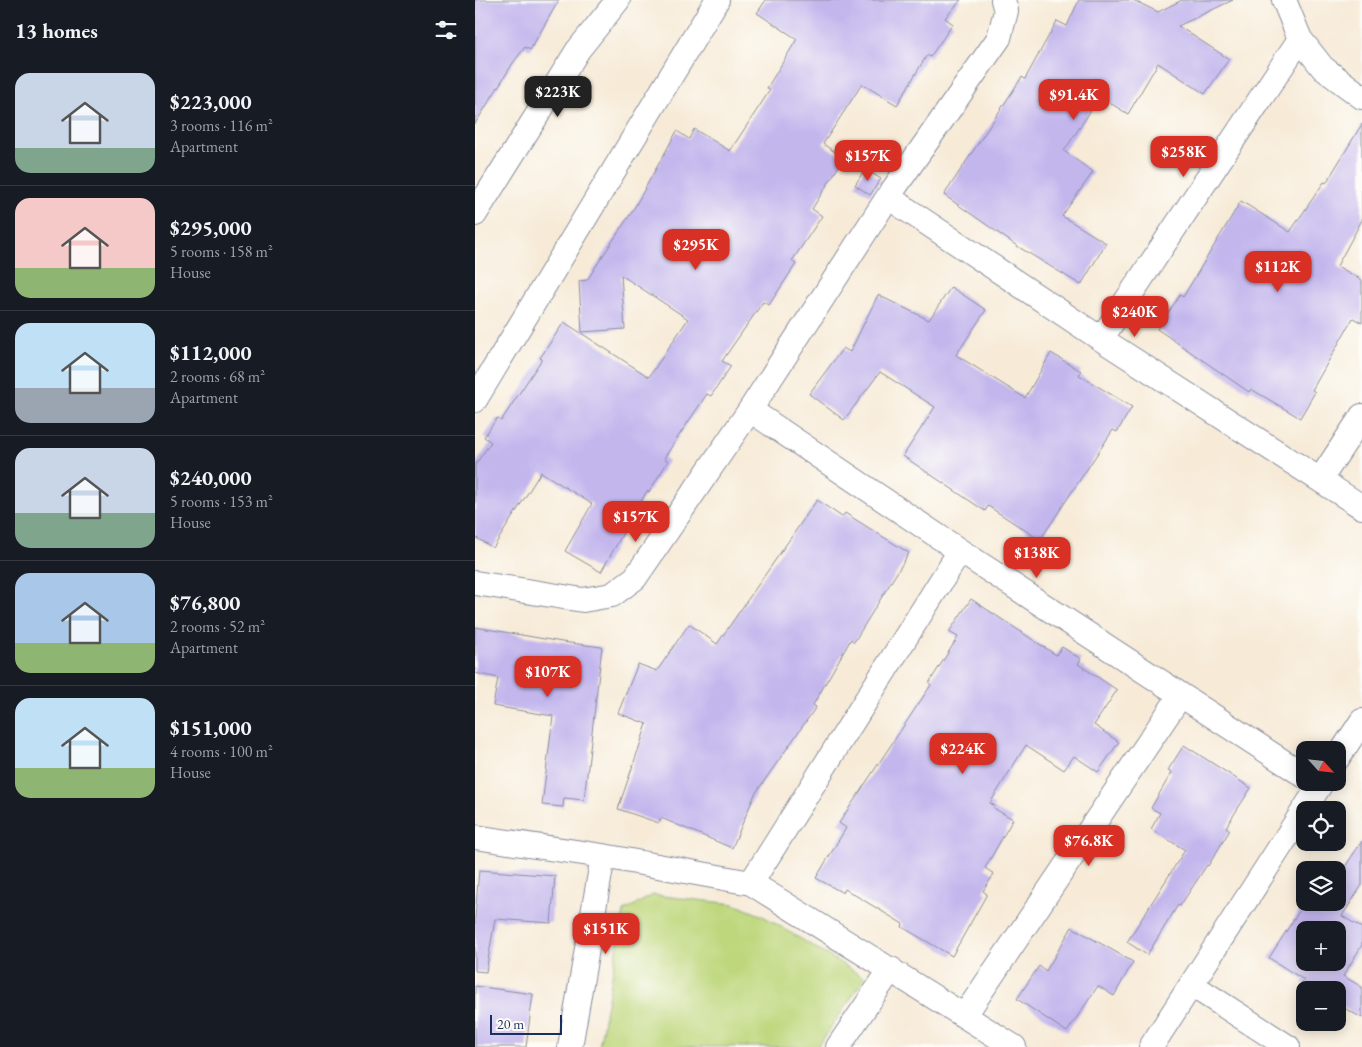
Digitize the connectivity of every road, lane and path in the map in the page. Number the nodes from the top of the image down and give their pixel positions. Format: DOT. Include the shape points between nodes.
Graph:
graph roads {
  1 [pos="618,0"];
  2 [pos="717,0"];
  3 [pos="1003,0"];
  4 [pos="1284,0"];
  5 [pos="1300,39"];
  6 [pos="1362,96"];
  7 [pos="888,197"];
  8 [pos="475,214"];
  9 [pos="1101,339"];
  10 [pos="475,400"];
  11 [pos="750,410"];
  12 [pos="1362,416"];
  13 [pos="1321,480"];
  14 [pos="1362,507"];
  15 [pos="960,551"];
  16 [pos="475,583"];
  17 [pos="1180,696"];
  18 [pos="1362,721"];
  19 [pos="1346,745"];
  20 [pos="1296,769"];
  21 [pos="1311,791"];
  22 [pos="475,837"];
  23 [pos="603,856"];
  24 [pos="751,883"];
  25 [pos="891,969"];
  26 [pos="1192,985"];
  27 [pos="965,1015"];
  28 [pos="570,1047"];
  29 [pos="838,1047"];
  30 [pos="1013,1047"];
  31 [pos="1151,1047"];
  32 [pos="1288,1047"];
  1 -- 8 [label="street" via="578,50"];
  2 -- 10 [label="street"];
  3 -- 7 [label="street" via="1006,11 999,38"];
  4 -- 5 [label="street"];
  5 -- 6 [label="street" via="1323,68"];
  5 -- 9 [label="street"];
  7 -- 9 [label="street"];
  7 -- 11 [label="street"];
  9 -- 13 [label="street"];
  11 -- 15 [label="street"];
  11 -- 16 [label="street" via="635,578 612,595 583,600"];
  12 -- 13 [label="street"];
  13 -- 14 [label="street"];
  15 -- 17 [label="street"];
  15 -- 24 [label="street"];
  17 -- 20 [label="street"];
  17 -- 27 [label="street"];
  18 -- 19 [label="street"];
  21 -- 26 [label="street"];
  22 -- 23 [label="street"];
  23 -- 24 [label="street"];
  23 -- 28 [label="street"];
  24 -- 25 [label="street"];
  25 -- 27 [label="street"];
  25 -- 29 [label="street"];
  26 -- 31 [label="street"];
  26 -- 32 [label="street"];
  27 -- 30 [label="street"];
}
